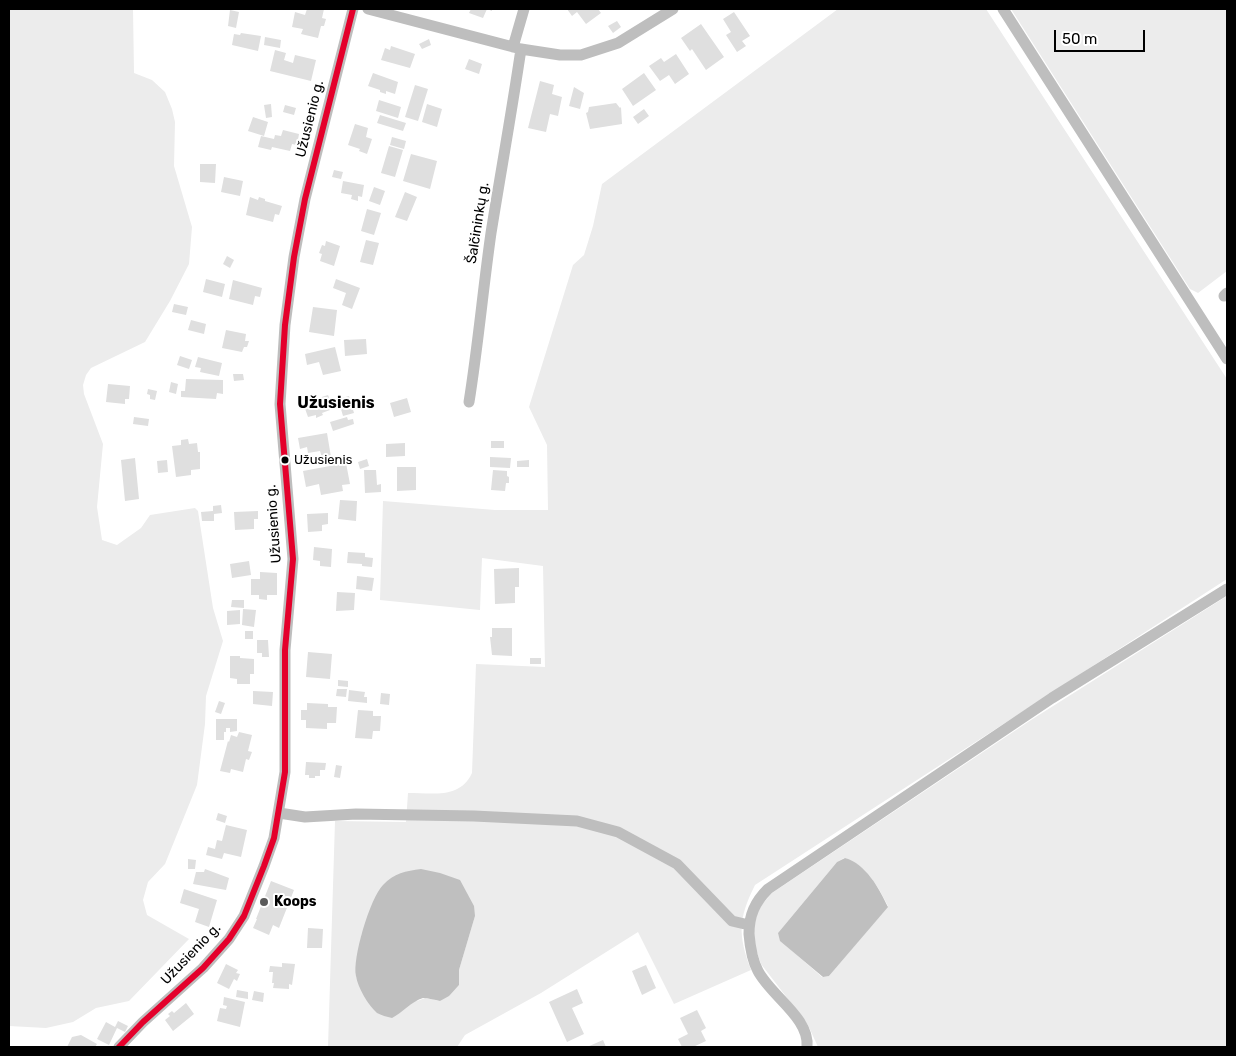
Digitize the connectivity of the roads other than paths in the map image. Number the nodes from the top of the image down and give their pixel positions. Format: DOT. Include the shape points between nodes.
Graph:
graph roads {
  1 [pos="353,9"];
  2 [pos="368,9"];
  3 [pos="524,9"];
  4 [pos="672,9"];
  5 [pos="1005,11"];
  6 [pos="517,48"];
  7 [pos="1227,359"];
  8 [pos="469,402"];
  9 [pos="1227,589"];
  10 [pos="279,813"];
  11 [pos="749,925"];
  12 [pos="119,1047"];
  13 [pos="807,1047"];
  1 -- 10 [label="street, Užusienio g." via="305,199 285,325 280,404 293,559 285,650 285,772"];
  2 -- 6 [label="street"];
  3 -- 6 [label="street, Šalčininkų g."];
  4 -- 6 [label="street" via="618,43 596,51 560,55"];
  5 -- 7 [label="street"];
  6 -- 8 [label="street, Šalčininkų g." via="512,115"];
  9 -- 11 [label="street" via="1052,698 768,889 753,909"];
  10 -- 11 [label="street" via="305,817 356,814 577,821 618,832 677,864 732,921"];
  10 -- 12 [label="street, Užusienio g." via="264,866 236,928 203,968"];
  11 -- 13 [label="street" via="749,940 758,972 799,1020 805,1030"];
}
